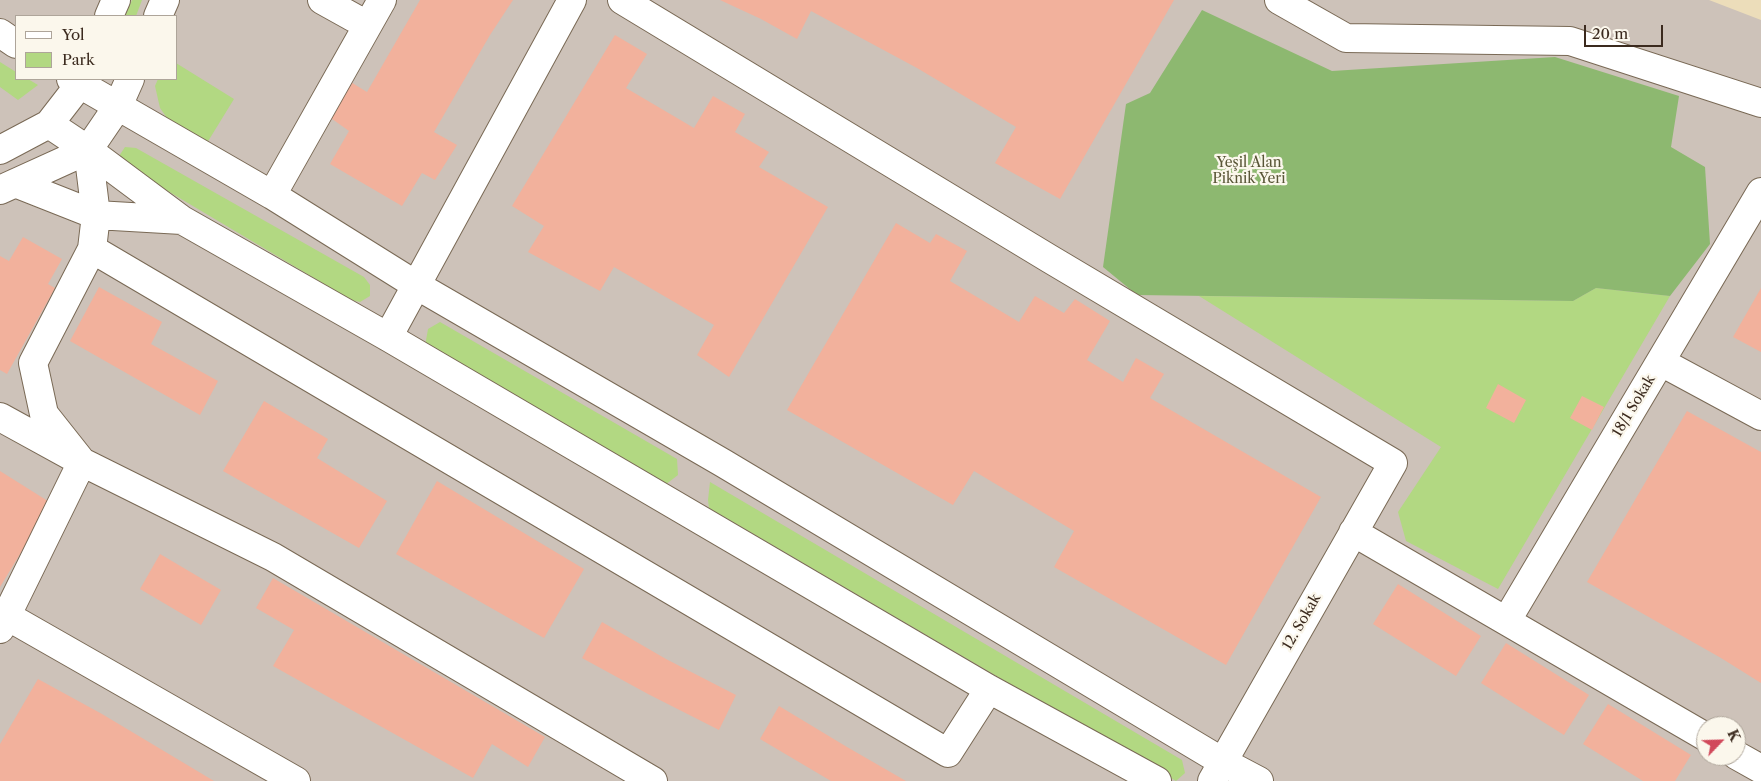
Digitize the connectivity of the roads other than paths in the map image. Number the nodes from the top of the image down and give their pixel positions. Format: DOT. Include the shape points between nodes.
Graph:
graph roads {
  1 [pos="116,0"];
  2 [pos="165,0"];
  3 [pos="322,0"];
  4 [pos="382,0"];
  5 [pos="572,0"];
  6 [pos="622,0"];
  7 [pos="1279,0"];
  8 [pos="109,15"];
  9 [pos="158,15"];
  10 [pos="367,25"];
  11 [pos="0,33"];
  12 [pos="15,43"];
  13 [pos="130,80"];
  14 [pos="78,81"];
  15 [pos="1761,103"];
  16 [pos="118,106"];
  17 [pos="48,124"];
  18 [pos="0,150"];
  19 [pos="88,150"];
  20 [pos="8,186"];
  21 [pos="1761,192"];
  22 [pos="272,195"];
  23 [pos="96,215"];
  24 [pos="182,220"];
  25 [pos="92,249"];
  26 [pos="416,285"];
  27 [pos="388,337"];
  28 [pos="1661,362"];
  29 [pos="1761,416"];
  30 [pos="0,417"];
  31 [pos="82,462"];
  32 [pos="1354,532"];
  33 [pos="1507,620"];
  34 [pos="4,623"];
  35 [pos="990,689"];
  36 [pos="1696,731"];
  37 [pos="1746,761"];
  38 [pos="1761,769"];
  39 [pos="1217,771"];
  40 [pos="296,781"];
  41 [pos="653,781"];
  42 [pos="1157,781"];
  43 [pos="1259,781"];
  1 -- 8 [label="lane"];
  2 -- 9 [label="lane"];
  3 -- 10 [label="lane"];
  4 -- 10 [label="lane"];
  5 -- 26 [label="lane"];
  6 -- 32 [label="lane, 12. Sokak" via="1393,463"];
  7 -- 15 [label="lane" via="1346,38 1570,41"];
  10 -- 22 [label="lane"];
  11 -- 12 [label="lane"];
  13 -- 16 [label="lane"];
  14 -- 16 [label="lane"];
  14 -- 17 [label="lane"];
  16 -- 19 [label="lane"];
  16 -- 22 [label="lane"];
  17 -- 18 [label="lane"];
  17 -- 19 [label="lane"];
  19 -- 20 [label="lane"];
  19 -- 23 [label="lane"];
  19 -- 24 [label="lane"];
  20 -- 23 [label="lane"];
  21 -- 28 [label="lane, 18/1 Sokak"];
  22 -- 26 [label="lane"];
  23 -- 24 [label="lane"];
  23 -- 25 [label="lane"];
  24 -- 27 [label="lane"];
  25 -- 31 [label="lane" via="33,363 44,414"];
  25 -- 35 [label="lane" via="948,753"];
  26 -- 27 [label="lane"];
  26 -- 39 [label="lane" via="732,468"];
  27 -- 35 [label="lane"];
  28 -- 29 [label="lane"];
  28 -- 33 [label="lane, 18/1 Sokak"];
  30 -- 31 [label="lane"];
  31 -- 34 [label="lane"];
  31 -- 41 [label="lane" via="273,557"];
  32 -- 33 [label="lane"];
  32 -- 39 [label="lane, 12. Sokak"];
  33 -- 36 [label="lane"];
  34 -- 40 [label="lane"];
  35 -- 42 [label="lane"];
  37 -- 38 [label="lane"];
  39 -- 43 [label="lane"];
}
